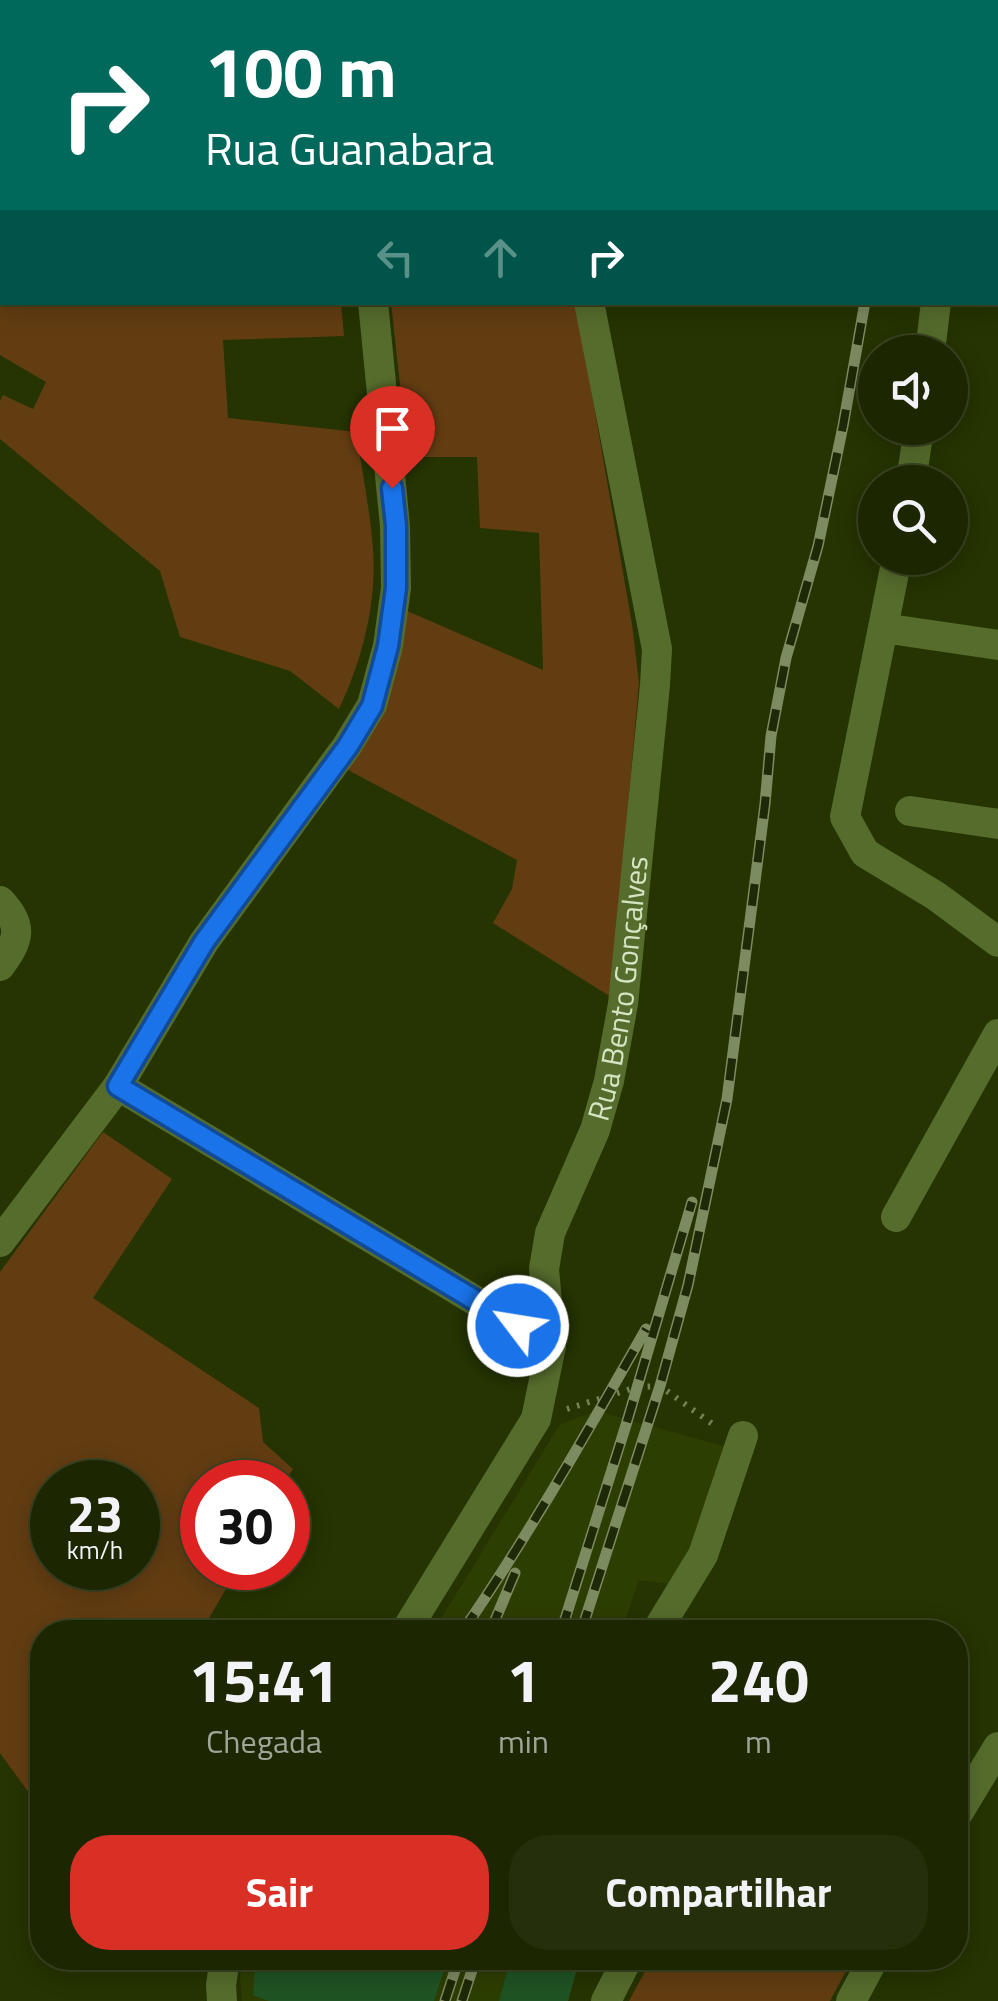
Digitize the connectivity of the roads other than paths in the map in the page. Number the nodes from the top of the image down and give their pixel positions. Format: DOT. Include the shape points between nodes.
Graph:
graph roads {
  1 [pos="373,305"];
  2 [pos="589,305"];
  3 [pos="936,305"];
  4 [pos="932,335"];
  5 [pos="893,575"];
  6 [pos="883,628"];
  7 [pos="998,645"];
  8 [pos="910,811"];
  9 [pos="998,824"];
  10 [pos="0,901"];
  11 [pos="998,942"];
  12 [pos="0,966"];
  13 [pos="998,1034"];
  14 [pos="118,1086"];
  15 [pos="896,1216"];
  16 [pos="0,1242"];
  17 [pos="551,1346"];
  18 [pos="743,1436"];
  19 [pos="412,1620"];
  20 [pos="663,1620"];
  21 [pos="998,1747"];
  22 [pos="968,1797"];
  23 [pos="223,1970"];
  24 [pos="622,1970"];
  25 [pos="867,1970"];
  26 [pos="222,2001"];
  27 [pos="606,2001"];
  28 [pos="850,2001"];
  1 -- 14 [label="street" via="396,588 372,706 204,942"];
  2 -- 17 [label="street, Rua Bento Gonçalves" via="656,649 655,684 623,1004 609,1081 550,1233 544,1269"];
  3 -- 4 [label="street"];
  5 -- 6 [label="street"];
  6 -- 7 [label="street"];
  6 -- 11 [label="street" via="845,817 865,852"];
  8 -- 9 [label="street"];
  10 -- 12 [label="street" via="17,925"];
  13 -- 15 [label="street"];
  14 -- 16 [label="street"];
  14 -- 17 [label="street"];
  17 -- 19 [label="street, Rua Bento Gonçalves" via="536,1419"];
  18 -- 20 [label="street" via="703,1555"];
  21 -- 22 [label="street"];
  23 -- 26 [label="street"];
  24 -- 27 [label="street"];
  25 -- 28 [label="street"];
}
